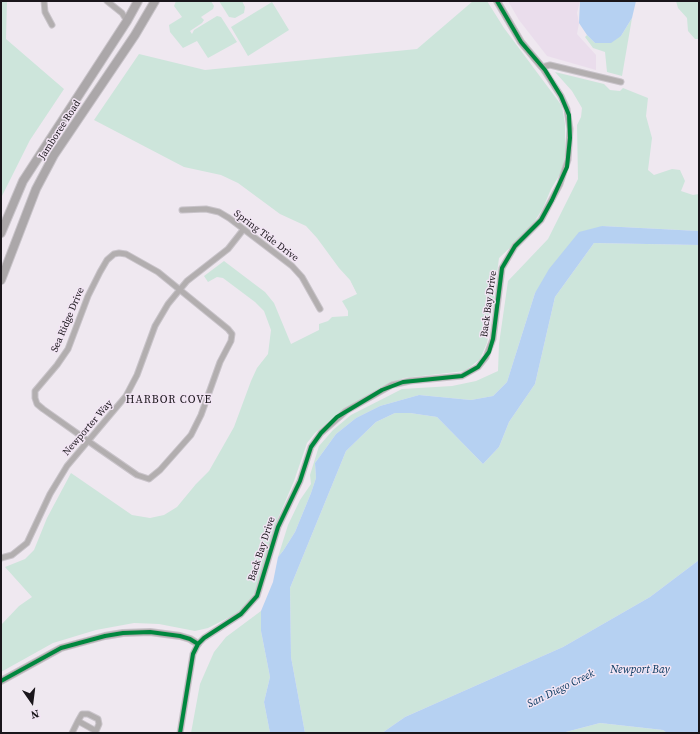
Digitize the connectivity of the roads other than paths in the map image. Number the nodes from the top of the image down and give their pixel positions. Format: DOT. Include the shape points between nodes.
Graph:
graph roads {
  1 [pos="44,1"];
  2 [pos="107,1"];
  3 [pos="138,1"];
  4 [pos="155,1"];
  5 [pos="497,1"];
  6 [pos="127,22"];
  7 [pos="52,25"];
  8 [pos="542,67"];
  9 [pos="621,82"];
  10 [pos="182,210"];
  11 [pos="243,230"];
  12 [pos="1,233"];
  13 [pos="1,280"];
  14 [pos="179,290"];
  15 [pos="320,309"];
  16 [pos="88,440"];
  17 [pos="1,558"];
  18 [pos="198,644"];
  19 [pos="16,672"];
  20 [pos="1,681"];
  21 [pos="1,685"];
  22 [pos="78,722"];
  23 [pos="72,733"];
  24 [pos="180,733"];
  1 -- 7 [label="street" via="45,12"];
  2 -- 6 [label="street" via="122,13"];
  3 -- 6 [label="main road, Jamboree Road"];
  4 -- 13 [label="main road, Jamboree Road" via="39,182"];
  5 -- 8 [label="street, Back Bay Drive" via="521,42"];
  6 -- 12 [label="main road, Jamboree Road" via="23,181"];
  8 -- 9 [label="street" via="550,65"];
  8 -- 18 [label="street, Back Bay Drive" via="568,109 568,160 560,184 541,220 515,246 502,268 493,339 486,357 478,367 462,376 392,385 346,411 328,425 311,447 300,481 278,527 257,596 241,614 211,632"];
  10 -- 11 [label="street, Spring Tide Drive" via="206,209 219,212"];
  11 -- 14 [label="street, Newporter Way" via="228,248"];
  11 -- 15 [label="street, Spring Tide Drive" via="292,266 302,277"];
  14 -- 16 [label="street, Newporter Way" via="155,326 137,376 126,396"];
  14 -- 16 [label="street, Sea Ridge Drive" via="150,266 126,254 114,254 100,272 68,348 57,366 35,391 37,404"];
  14 -- 16 [label="street" via="232,334 191,435 150,479 138,475"];
  16 -- 17 [label="street, Newporter Way" via="59,478 27,542 12,555"];
  18 -- 19 [label="street" via="190,639 165,634 123,633 61,648"];
  18 -- 24 [label="street, Back Bay Drive" via="191,664"];
  19 -- 20 [label="street"];
  19 -- 21 [label="street"];
  22 -- 23 [label="street"];
}
